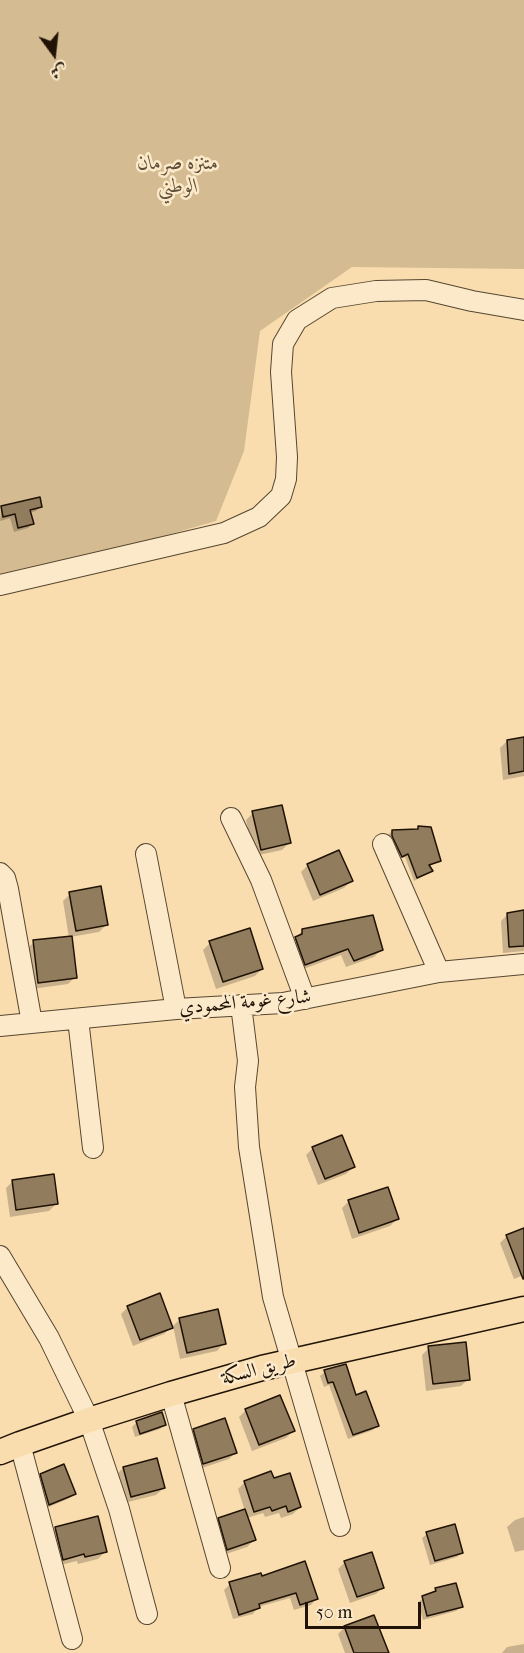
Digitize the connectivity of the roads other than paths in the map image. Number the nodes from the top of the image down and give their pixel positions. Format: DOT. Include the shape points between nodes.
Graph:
graph roads {
  1 [pos="524,310"];
  2 [pos="0,585"];
  3 [pos="231,818"];
  4 [pos="383,844"];
  5 [pos="146,854"];
  6 [pos="0,873"];
  7 [pos="524,964"];
  8 [pos="439,972"];
  9 [pos="306,999"];
  10 [pos="241,1005"];
  11 [pos="176,1009"];
  12 [pos="78,1019"];
  13 [pos="32,1023"];
  14 [pos="0,1026"];
  15 [pos="93,1148"];
  16 [pos="0,1256"];
  17 [pos="524,1309"];
  18 [pos="290,1362"];
  19 [pos="171,1394"];
  20 [pos="89,1420"];
  21 [pos="10,1448"];
  22 [pos="340,1526"];
  23 [pos="220,1568"];
  24 [pos="147,1614"];
  25 [pos="72,1639"];
  1 -- 2 [label="street" via="426,290 376,291 332,298 297,320 283,344 286,479 281,496 260,517 224,534"];
  3 -- 9 [label="street" via="261,880"];
  4 -- 8 [label="street"];
  5 -- 11 [label="street"];
  6 -- 13 [label="street" via="8,889"];
  7 -- 8 [label="street, شارع غومة المحمودي"];
  8 -- 9 [label="street, شارع غومة المحمودي"];
  9 -- 10 [label="street, شارع غومة المحمودي"];
  10 -- 11 [label="street, شارع غومة المحمودي"];
  10 -- 18 [label="street" via="248,1061 245,1087 249,1147 273,1297"];
  11 -- 12 [label="street, شارع غومة المحمودي"];
  12 -- 13 [label="street, شارع غومة المحمودي"];
  12 -- 15 [label="street"];
  13 -- 14 [label="street, شارع غومة المحمودي"];
  16 -- 20 [label="street" via="49,1338"];
  17 -- 18 [label="main road, طريق السكة"];
  18 -- 19 [label="main road, طريق السكة"];
  18 -- 22 [label="street"];
  19 -- 20 [label="main road, طريق السكة"];
  19 -- 23 [label="street"];
  20 -- 21 [label="main road, طريق السكة"];
  20 -- 24 [label="street" via="119,1509"];
  21 -- 25 [label="street"];
}
